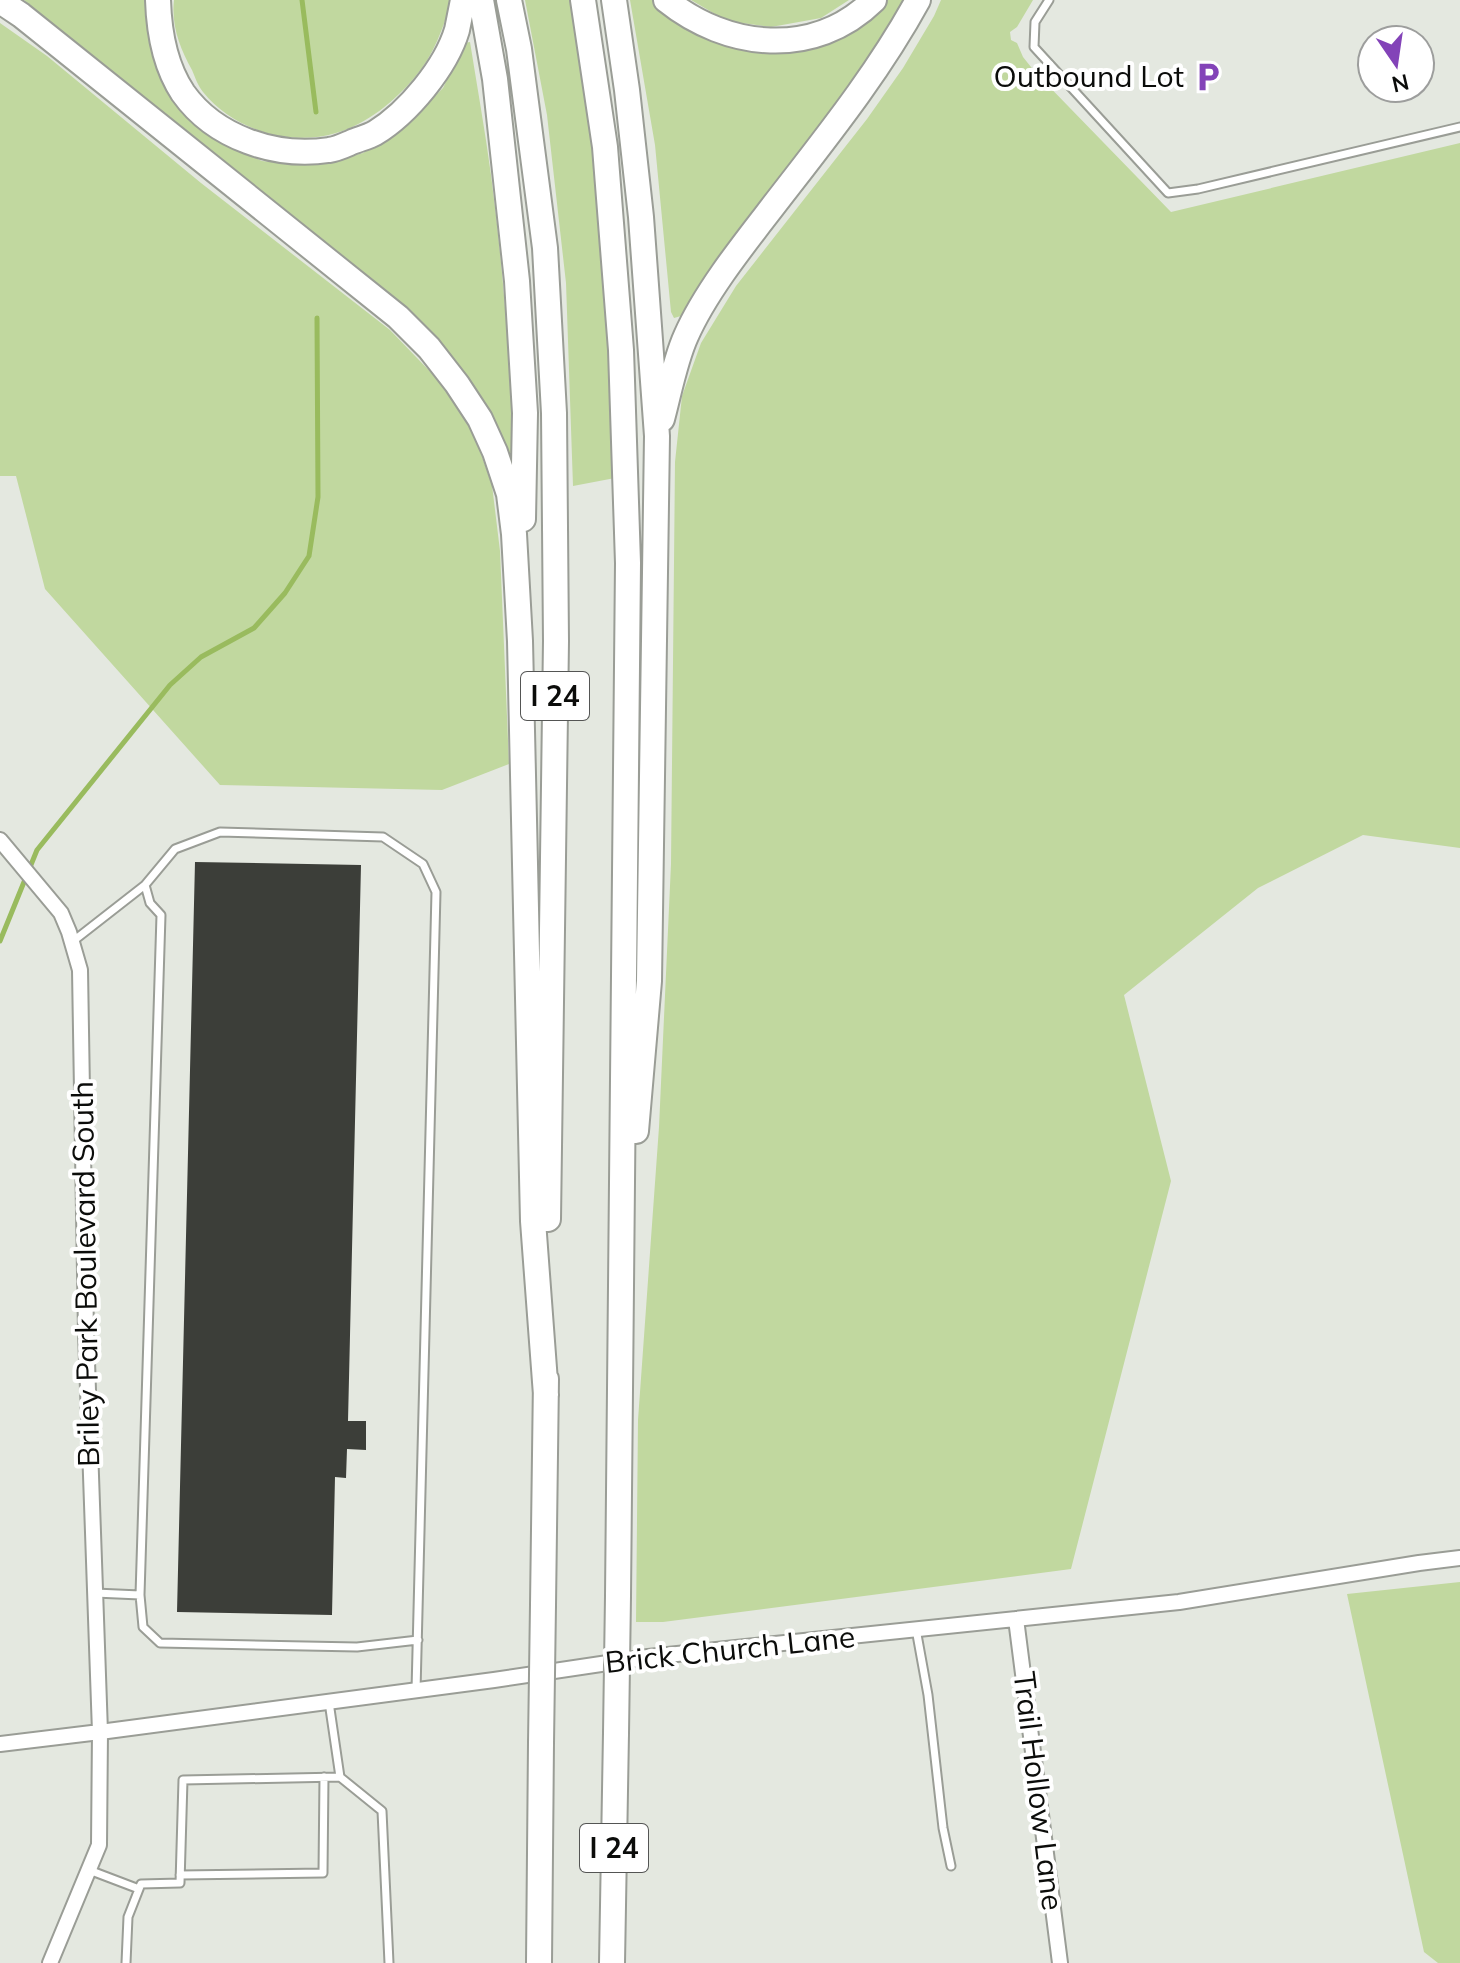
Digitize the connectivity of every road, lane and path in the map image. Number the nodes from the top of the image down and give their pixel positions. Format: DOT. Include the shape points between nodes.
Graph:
graph roads {
  1 [pos="158,0"];
  2 [pos="463,0"];
  3 [pos="481,0"];
  4 [pos="509,0"];
  5 [pos="583,0"];
  6 [pos="614,0"];
  7 [pos="666,0"];
  8 [pos="874,0"];
  9 [pos="918,0"];
  10 [pos="1049,0"];
  11 [pos="0,1"];
  12 [pos="1460,127"];
  13 [pos="657,436"];
  14 [pos="520,641"];
  15 [pos="0,840"];
  16 [pos="145,885"];
  17 [pos="72,942"];
  18 [pos="620,1325"];
  19 [pos="546,1395"];
  20 [pos="1460,1558"];
  21 [pos="95,1593"];
  22 [pos="140,1595"];
  23 [pos="1016,1619"];
  24 [pos="916,1629"];
  25 [pos="418,1640"];
  26 [pos="416,1691"];
  27 [pos="329,1702"];
  28 [pos="100,1732"];
  29 [pos="0,1744"];
  30 [pos="324,1777"];
  31 [pos="340,1777"];
  32 [pos="951,1866"];
  33 [pos="89,1870"];
  34 [pos="180,1875"];
  35 [pos="139,1889"];
  36 [pos="50,1963"];
  37 [pos="126,1963"];
  38 [pos="389,1963"];
  39 [pos="539,1963"];
  40 [pos="612,1963"];
  41 [pos="1060,1963"];
  1 -- 2 [label="highway" via="169,66 184,94 210,121 240,139 288,152 331,150 373,134 410,106 456,33"];
  3 -- 14 [label="highway" via="517,281 525,413"];
  4 -- 19 [label="highway, I 24" via="545,248 554,413"];
  5 -- 18 [label="highway, I 24" via="605,147 621,350 628,563"];
  6 -- 13 [label="highway" via="641,217"];
  7 -- 8 [label="highway" via="729,34 783,41 842,24"];
  9 -- 13 [label="highway" via="872,75 707,297 685,337"];
  10 -- 12 [label="lane" via="1035,22 1034,47 1168,193"];
  11 -- 14 [label="highway" via="398,317 429,348 480,419 509,494"];
  13 -- 18 [label="highway" via="649,981"];
  14 -- 19 [label="highway" via="533,1221"];
  15 -- 17 [label="street, Briley Park Boulevard South" via="61,913"];
  16 -- 17 [label="lane"];
  16 -- 22 [label="lane" via="150,903 161,915"];
  16 -- 25 [label="lane" via="175,849 220,832 383,837 423,864 436,892"];
  17 -- 21 [label="street, Briley Park Boulevard South" via="80,970"];
  18 -- 40 [label="highway, I 24, bridge"];
  19 -- 39 [label="highway, I 24, bridge"];
  20 -- 23 [label="street, Brick Church Lane" via="1179,1602"];
  21 -- 22 [label="lane"];
  21 -- 28 [label="street, Briley Park Boulevard South"];
  22 -- 25 [label="lane" via="143,1627 160,1643 357,1647"];
  23 -- 24 [label="street, Brick Church Lane"];
  23 -- 41 [label="street, Trail Hollow Lane"];
  24 -- 26 [label="street, Brick Church Lane" via="648,1657"];
  24 -- 32 [label="lane"];
  25 -- 26 [label="lane"];
  26 -- 27 [label="street, Brick Church Lane"];
  27 -- 28 [label="street, Brick Church Lane"];
  27 -- 31 [label="lane"];
  28 -- 29 [label="street, Brick Church Lane"];
  28 -- 33 [label="street, Briley Park Boulevard South" via="99,1845"];
  30 -- 31 [label="lane"];
  30 -- 34 [label="lane" via="183,1780"];
  30 -- 34 [label="lane" via="323,1873"];
  31 -- 38 [label="lane" via="382,1811"];
  33 -- 35 [label="lane"];
  33 -- 36 [label="street, Briley Park Boulevard South"];
  34 -- 35 [label="lane" via="180,1883 141,1884"];
  35 -- 37 [label="lane" via="128,1917"];
}
